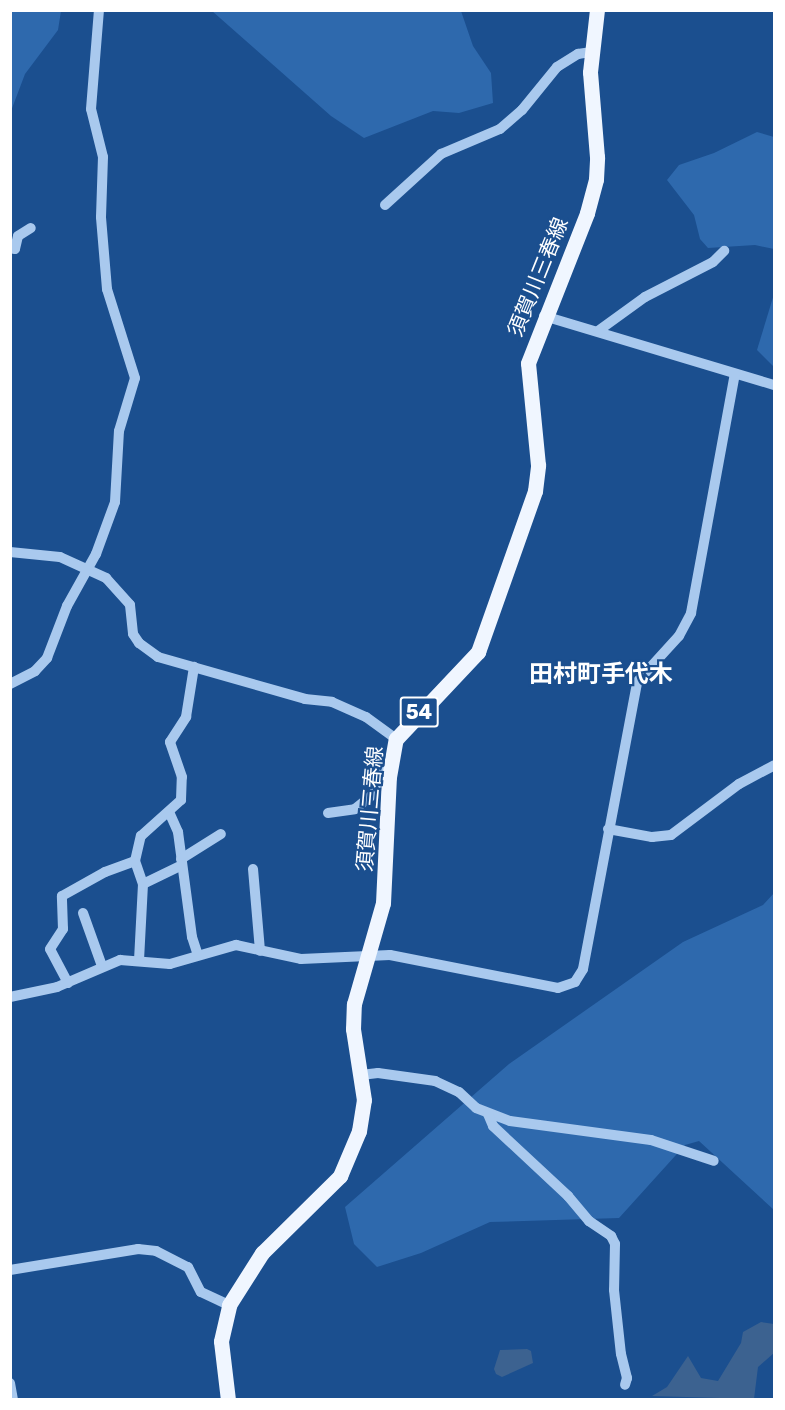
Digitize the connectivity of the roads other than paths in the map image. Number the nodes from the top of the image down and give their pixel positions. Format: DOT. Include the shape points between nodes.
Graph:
graph roads {
  1 [pos="99,10"];
  2 [pos="597,10"];
  3 [pos="590,52"];
  4 [pos="385,205"];
  5 [pos="31,228"];
  6 [pos="10,248"];
  7 [pos="724,251"];
  8 [pos="544,316"];
  9 [pos="598,331"];
  10 [pos="735,374"];
  11 [pos="774,386"];
  12 [pos="10,552"];
  13 [pos="89,571"];
  14 [pos="194,667"];
  15 [pos="10,684"];
  16 [pos="396,739"];
  17 [pos="774,765"];
  18 [pos="389,777"];
  19 [pos="328,813"];
  20 [pos="170,814"];
  21 [pos="608,829"];
  22 [pos="221,834"];
  23 [pos="135,861"];
  24 [pos="182,862"];
  25 [pos="254,869"];
  26 [pos="143,884"];
  27 [pos="83,913"];
  28 [pos="260,951"];
  29 [pos="368,954"];
  30 [pos="198,955"];
  31 [pos="139,960"];
  32 [pos="102,966"];
  33 [pos="68,983"];
  34 [pos="10,997"];
  35 [pos="361,1075"];
  36 [pos="488,1114"];
  37 [pos="714,1161"];
  38 [pos="10,1270"];
  39 [pos="229,1305"];
  40 [pos="10,1383"];
  41 [pos="625,1385"];
  42 [pos="13,1400"];
  43 [pos="228,1400"];
  1 -- 13 [label="street" via="91,109 104,157 101,217 107,289 135,378 119,431 115,502"];
  2 -- 3 [label="main road, 須賀川三春線 / 54"];
  3 -- 4 [label="street" via="578,54 557,67 522,110 500,129 441,154"];
  3 -- 8 [label="main road, 須賀川三春線 / 54" via="596,179 587,213"];
  5 -- 6 [label="street" via="18,236 15,249"];
  7 -- 9 [label="street" via="713,262 652,292"];
  8 -- 9 [label="street"];
  8 -- 16 [label="main road, 須賀川三春線 / 54" via="528,363 538,477 519,539 478,652"];
  9 -- 10 [label="street"];
  10 -- 11 [label="street"];
  10 -- 21 [label="street" via="691,613 679,636 637,682"];
  12 -- 13 [label="street" via="51,555"];
  13 -- 14 [label="street" via="106,578 127,599 133,634 139,643 158,657"];
  13 -- 15 [label="street" via="67,606 47,658 35,671"];
  14 -- 16 [label="street" via="294,697 332,702 366,717"];
  14 -- 20 [label="street" via="186,717 170,742 184,790"];
  16 -- 18 [label="main road, 須賀川三春線 / 54"];
  17 -- 21 [label="street" via="739,784 671,835 652,837"];
  18 -- 19 [label="street" via="382,772 377,775 370,800 355,809"];
  18 -- 29 [label="main road, 須賀川三春線 / 54" via="383,903"];
  20 -- 23 [label="street" via="141,836"];
  20 -- 24 [label="street" via="178,832"];
  21 -- 29 [label="street" via="583,969 569,986 558,988"];
  22 -- 24 [label="street"];
  23 -- 26 [label="street"];
  23 -- 33 [label="street" via="105,872 63,896 63,929 50,949"];
  24 -- 26 [label="street"];
  24 -- 30 [label="street"];
  25 -- 28 [label="street"];
  26 -- 31 [label="street"];
  27 -- 32 [label="street"];
  28 -- 29 [label="street" via="301,959"];
  28 -- 30 [label="street" via="236,945"];
  29 -- 35 [label="main road, 須賀川三春線 / 54" via="354,1012"];
  30 -- 31 [label="street" via="170,964"];
  31 -- 32 [label="street"];
  32 -- 33 [label="street"];
  33 -- 34 [label="street"];
  35 -- 36 [label="street" via="378,1073 435,1081"];
  35 -- 39 [label="main road, 須賀川三春線 / 54" via="364,1100 359,1131 340,1176 262,1253"];
  36 -- 37 [label="street" via="510,1121 651,1140"];
  36 -- 41 [label="street" via="493,1126 589,1221 611,1236"];
  38 -- 39 [label="street" via="138,1249 156,1251 188,1267 201,1292"];
  39 -- 43 [label="main road, 須賀川三春線 / 54" via="221,1341"];
  40 -- 42 [label="street"];
}
